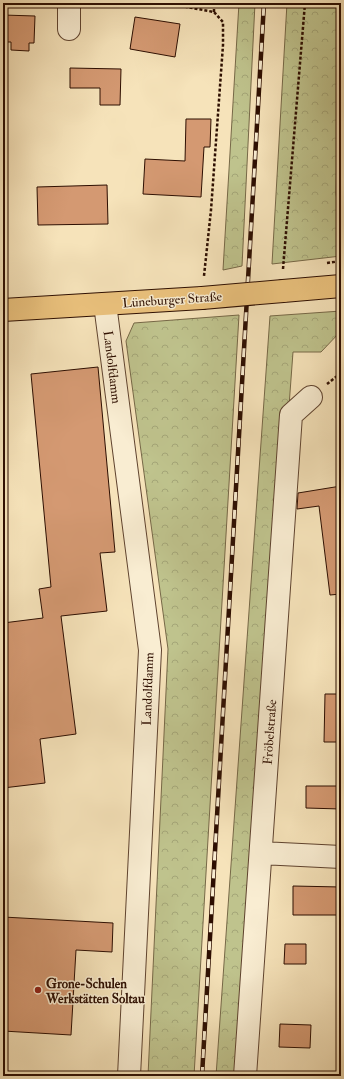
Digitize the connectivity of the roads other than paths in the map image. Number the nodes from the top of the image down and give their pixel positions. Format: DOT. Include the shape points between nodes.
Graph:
graph roads {
  1 [pos="69,3"];
  2 [pos="69,29"];
  3 [pos="341,286"];
  4 [pos="105,304"];
  5 [pos="3,310"];
  6 [pos="311,397"];
  7 [pos="261,854"];
  8 [pos="341,857"];
  9 [pos="128,1076"];
  10 [pos="245,1076"];
  1 -- 2 [label="street"];
  3 -- 4 [label="main road, Lüneburger Straße, bridge" via="283,291 203,287"];
  4 -- 5 [label="main road, Lüneburger Straße"];
  4 -- 9 [label="street, Landolfdamm" via="150,650"];
  6 -- 7 [label="street, Fröbelstraße" via="291,415"];
  7 -- 8 [label="street"];
  7 -- 10 [label="street, Fröbelstraße"];
}
